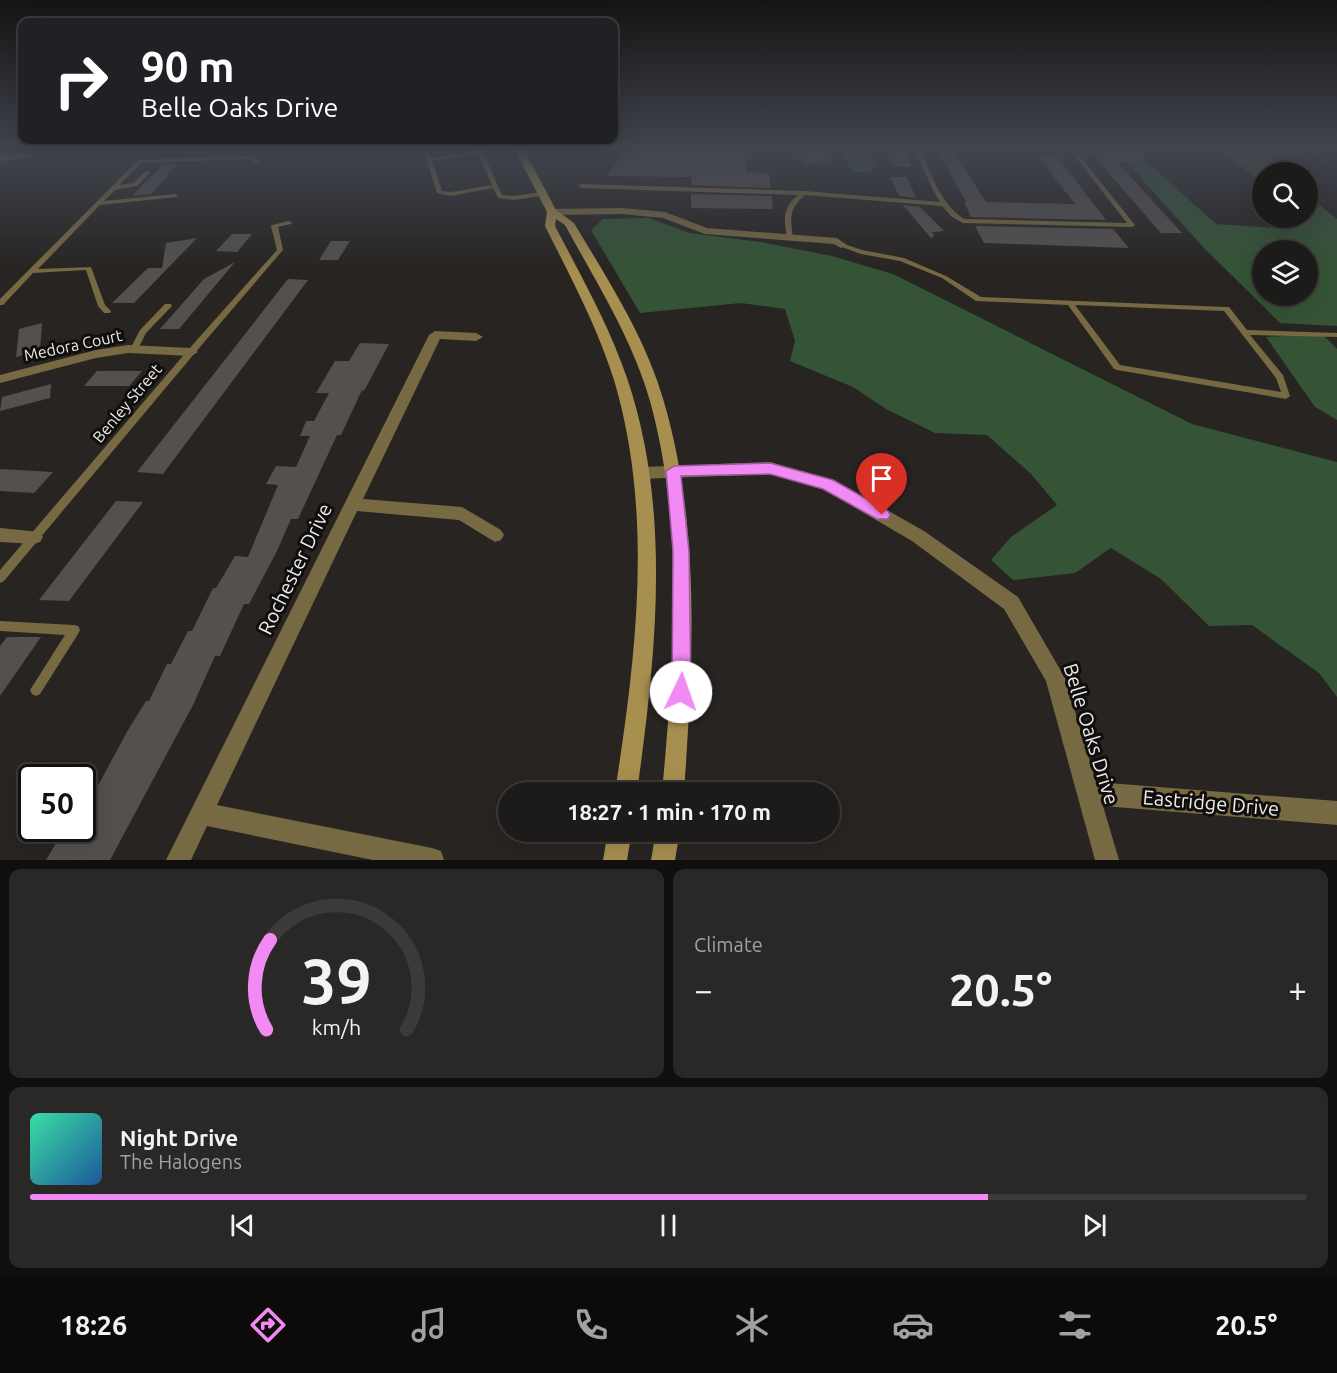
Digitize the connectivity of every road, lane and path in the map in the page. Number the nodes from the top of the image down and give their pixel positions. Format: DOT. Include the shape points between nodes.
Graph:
graph roads {
  1 [pos="112,190"];
  2 [pos="438,190"];
  3 [pos="473,190"];
  4 [pos="498,190"];
  5 [pos="540,190"];
  6 [pos="713,190"];
  7 [pos="937,190"];
  8 [pos="1104,190"];
  9 [pos="804,193"];
  10 [pos="542,194"];
  11 [pos="175,196"];
  12 [pos="100,203"];
  13 [pos="944,204"];
  14 [pos="552,212"];
  15 [pos="289,223"];
  16 [pos="790,238"];
  17 [pos="841,245"];
  18 [pos="33,271"];
  19 [pos="0,303"];
  20 [pos="1070,303"];
  21 [pos="168,306"];
  22 [pos="107,311"];
  23 [pos="1244,332"];
  24 [pos="476,337"];
  25 [pos="1335,337"];
  26 [pos="134,349"];
  27 [pos="191,352"];
  28 [pos="0,380"];
  29 [pos="674,471"];
  30 [pos="642,473"];
  31 [pos="352,504"];
  32 [pos="0,536"];
  33 [pos="495,536"];
  34 [pos="34,537"];
  35 [pos="0,578"];
  36 [pos="0,626"];
  37 [pos="36,690"];
  38 [pos="628,782"];
  39 [pos="674,782"];
  40 [pos="1086,793"];
  41 [pos="201,813"];
  42 [pos="1337,813"];
  43 [pos="618,842"];
  44 [pos="666,842"];
  45 [pos="178,860"];
  46 [pos="432,860"];
  47 [pos="615,860"];
  48 [pos="663,860"];
  49 [pos="1107,860"];
  1 -- 12 [label="lane"];
  2 -- 3 [label="lane" via="451,194"];
  4 -- 10 [label="lane" via="500,197"];
  5 -- 10 [label="main road"];
  6 -- 9 [label="lane"];
  7 -- 13 [label="lane"];
  8 -- 13 [label="lane" via="1132,225 963,221"];
  9 -- 13 [label="lane"];
  9 -- 16 [label="lane" via="791,203 787,213"];
  10 -- 14 [label="main road"];
  11 -- 12 [label="lane"];
  12 -- 18 [label="lane"];
  14 -- 16 [label="street" via="665,215 705,231"];
  14 -- 29 [label="main road" via="569,223 637,347 657,401"];
  14 -- 30 [label="main road" via="550,226 605,338 627,401"];
  15 -- 27 [label="lane, Benley Street" via="274,226 280,250"];
  16 -- 17 [label="street" via="837,241"];
  17 -- 20 [label="lane" via="902,259 944,277 979,299"];
  18 -- 19 [label="lane"];
  18 -- 22 [label="lane" via="89,268"];
  20 -- 23 [label="lane" via="1226,309"];
  20 -- 23 [label="lane" via="1117,367 1286,396 1280,376"];
  21 -- 26 [label="lane" via="143,332"];
  23 -- 25 [label="lane"];
  24 -- 31 [label="street, Rochester Drive" via="435,336"];
  26 -- 27 [label="street, Medora Court"];
  26 -- 28 [label="street, Medora Court" via="96,354"];
  27 -- 34 [label="lane, Benley Street"];
  29 -- 30 [label="street, Belle Oaks Drive"];
  29 -- 39 [label="main road" via="681,551 683,669"];
  29 -- 40 [label="street, Belle Oaks Drive" via="770,468 828,484 918,536 1011,603 1054,678"];
  30 -- 38 [label="main road" via="647,576 638,716"];
  31 -- 33 [label="street" via="462,514"];
  31 -- 41 [label="street, Rochester Drive"];
  32 -- 34 [label="street"];
  34 -- 35 [label="lane, Benley Street"];
  36 -- 37 [label="lane" via="74,630"];
  40 -- 42 [label="street, Eastridge Drive"];
  40 -- 49 [label="street, Belle Oaks Drive"];
  41 -- 45 [label="street, Rochester Drive"];
  41 -- 46 [label="street"];
  43 -- 47 [label="main road"];
  44 -- 48 [label="main road"];
}
